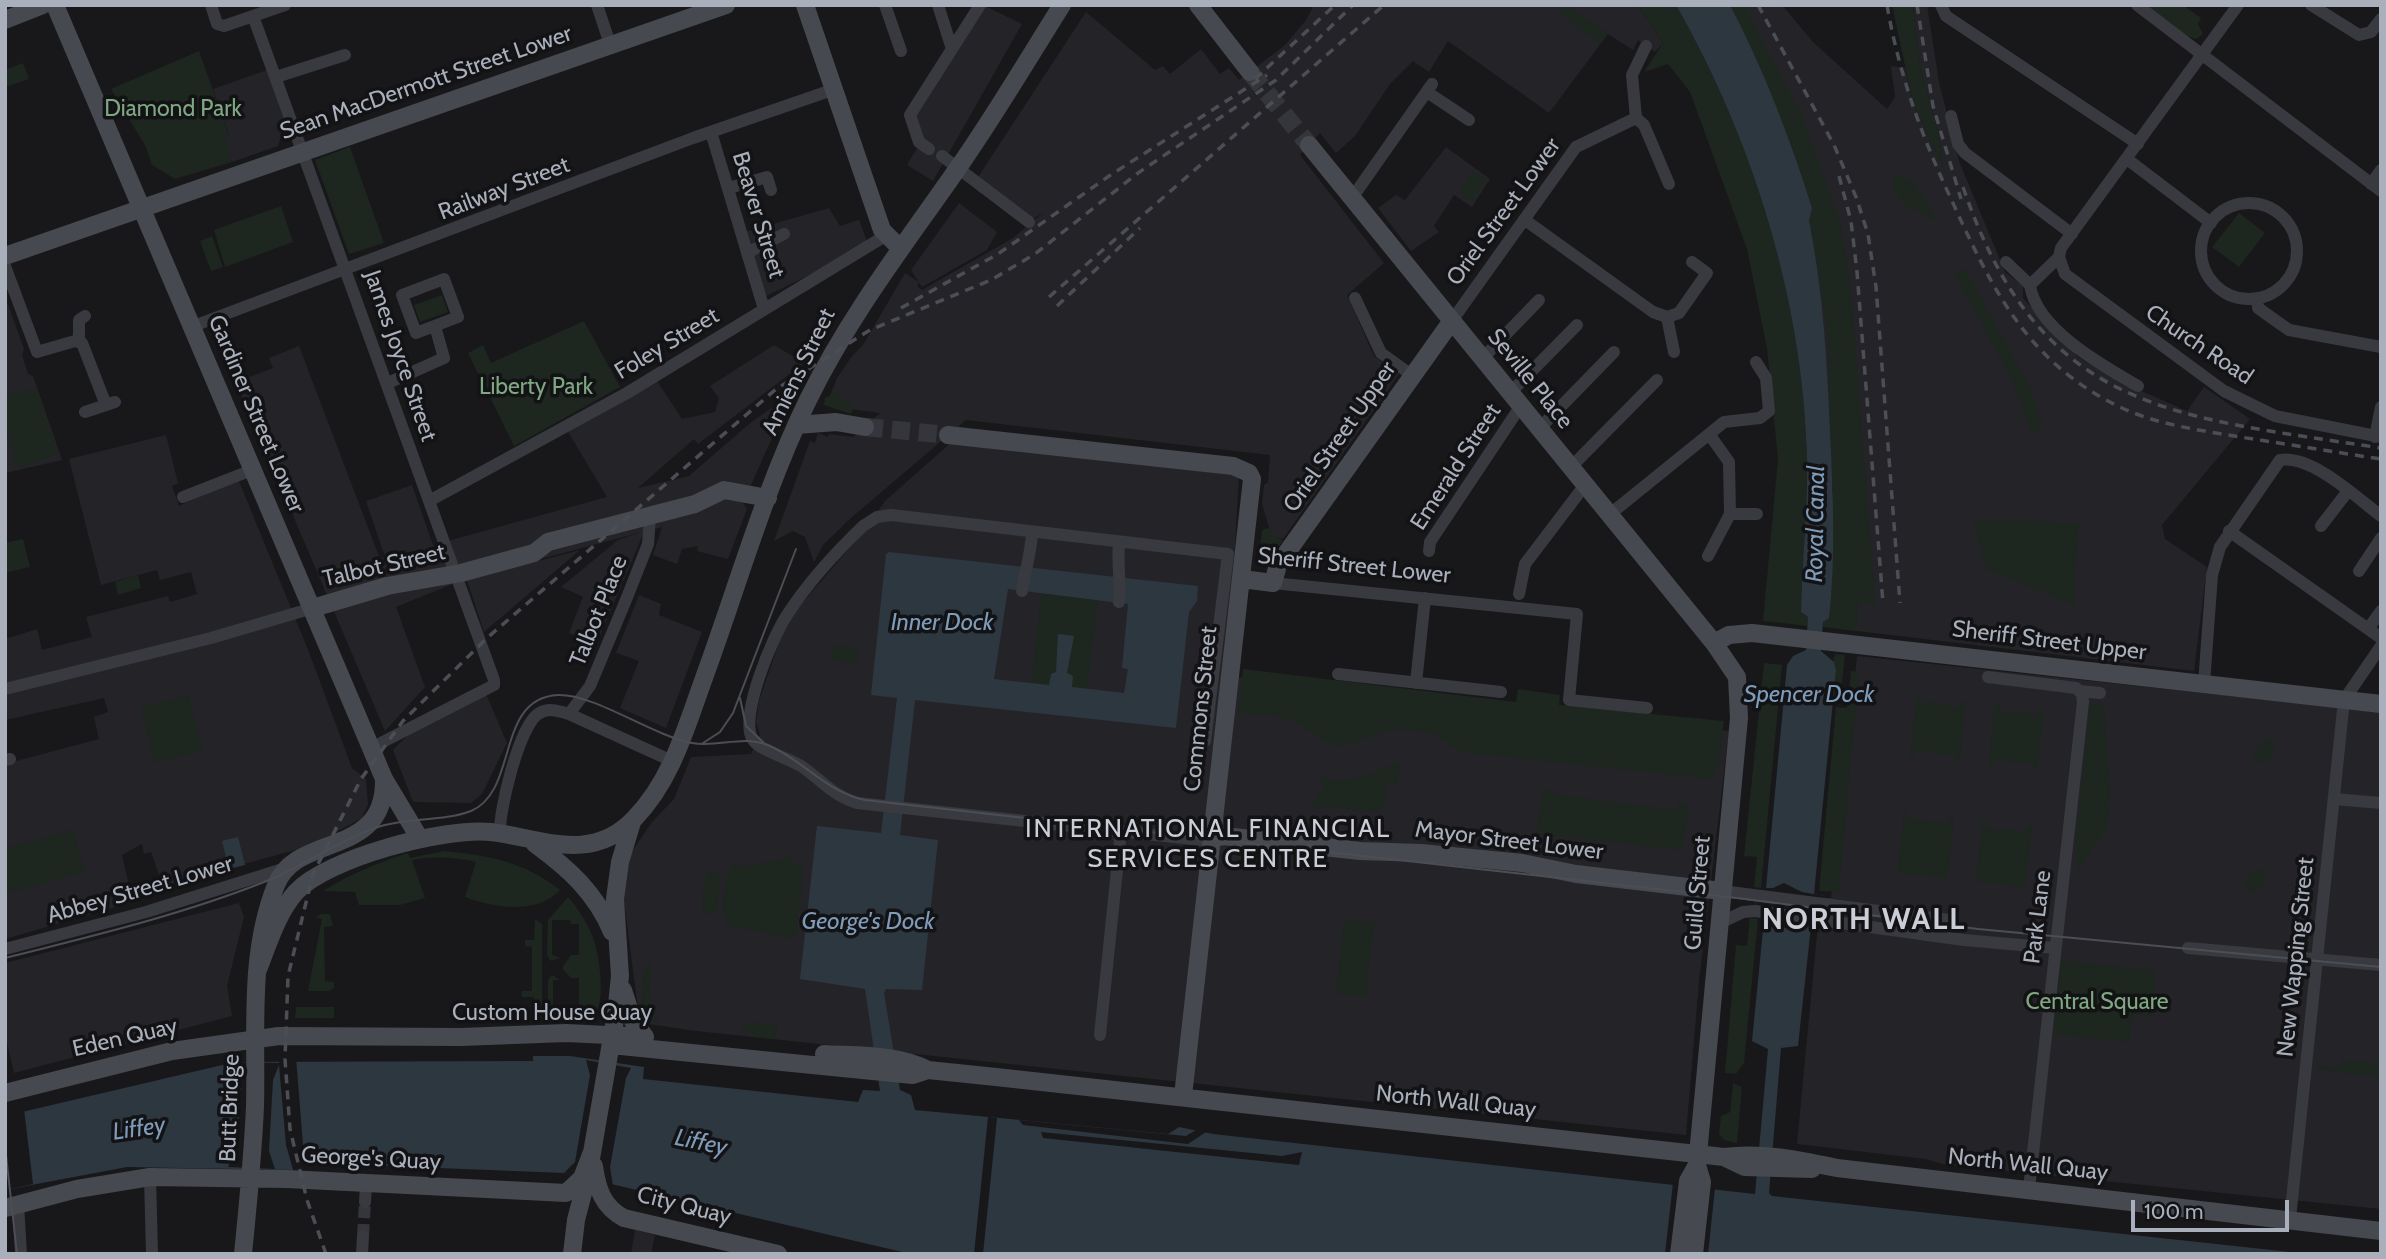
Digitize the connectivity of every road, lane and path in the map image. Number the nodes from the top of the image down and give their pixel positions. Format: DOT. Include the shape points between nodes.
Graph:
graph roads {
  1 [pos="43,5"];
  2 [pos="55,5"];
  3 [pos="211,5"];
  4 [pos="285,5"];
  5 [pos="597,5"];
  6 [pos="726,5"];
  7 [pos="804,5"];
  8 [pos="885,5"];
  9 [pos="938,5"];
  10 [pos="980,5"];
  11 [pos="1062,5"];
  12 [pos="1198,5"];
  13 [pos="2137,5"];
  14 [pos="2238,5"];
  15 [pos="2311,5"];
  16 [pos="1943,11"];
  17 [pos="253,16"];
  18 [pos="2381,19"];
  19 [pos="5,20"];
  20 [pos="610,44"];
  21 [pos="1646,46"];
  22 [pos="952,48"];
  23 [pos="901,51"];
  24 [pos="345,55"];
  25 [pos="2202,55"];
  26 [pos="1250,72"];
  27 [pos="276,77"];
  28 [pos="832,90"];
  29 [pos="1951,116"];
  30 [pos="1636,118"];
  31 [pos="1469,120"];
  32 [pos="711,132"];
  33 [pos="2138,144"];
  34 [pos="1309,145"];
  35 [pos="929,149"];
  36 [pos="304,153"];
  37 [pos="942,156"];
  38 [pos="2127,159"];
  39 [pos="959,167"];
  40 [pos="2381,170"];
  41 [pos="1669,184"];
  42 [pos="2376,187"];
  43 [pos="729,188"];
  44 [pos="771,190"];
  45 [pos="1352,198"];
  46 [pos="142,208"];
  47 [pos="1525,220"];
  48 [pos="1029,222"];
  49 [pos="2211,223"];
  50 [pos="784,234"];
  51 [pos="2072,234"];
  52 [pos="885,236"];
  53 [pos="901,249"];
  54 [pos="747,253"];
  55 [pos="5,256"];
  56 [pos="2059,257"];
  57 [pos="1692,262"];
  58 [pos="2006,262"];
  59 [pos="5,266"];
  60 [pos="347,269"];
  61 [pos="2030,285"];
  62 [pos="1355,298"];
  63 [pos="2258,298"];
  64 [pos="1539,300"];
  65 [pos="764,309"];
  66 [pos="85,316"];
  67 [pos="1667,317"];
  68 [pos="1451,322"];
  69 [pos="1577,325"];
  70 [pos="435,326"];
  71 [pos="191,327"];
  72 [pos="79,341"];
  73 [pos="2381,347"];
  74 [pos="1614,352"];
  75 [pos="1674,352"];
  76 [pos="1482,359"];
  77 [pos="1756,362"];
  78 [pos="1413,376"];
  79 [pos="1657,380"];
  80 [pos="388,383"];
  81 [pos="2138,386"];
  82 [pos="810,396"];
  83 [pos="1515,400"];
  84 [pos="2381,407"];
  85 [pos="85,412"];
  86 [pos="836,422"];
  87 [pos="797,425"];
  88 [pos="865,426"];
  89 [pos="1539,429"];
  90 [pos="1709,434"];
  91 [pos="948,435"];
  92 [pos="2378,437"];
  93 [pos="1571,467"];
  94 [pos="251,470"];
  95 [pos="1585,485"];
  96 [pos="2348,491"];
  97 [pos="183,498"];
  98 [pos="768,498"];
  99 [pos="429,501"];
  100 [pos="1730,514"];
  101 [pos="1757,514"];
  102 [pos="1609,515"];
  103 [pos="2381,516"];
  104 [pos="650,517"];
  105 [pos="2321,526"];
  106 [pos="2229,531"];
  107 [pos="1032,533"];
  108 [pos="2381,538"];
  109 [pos="1119,543"];
  110 [pos="1429,551"];
  111 [pos="1708,556"];
  112 [pos="2359,571"];
  113 [pos="455,573"];
  114 [pos="1242,579"];
  115 [pos="1273,583"];
  116 [pos="1023,591"];
  117 [pos="1519,594"];
  118 [pos="1425,598"];
  119 [pos="1119,602"];
  120 [pos="313,608"];
  121 [pos="2381,611"];
  122 [pos="2368,629"];
  123 [pos="2381,638"];
  124 [pos="1714,643"];
  125 [pos="2381,646"];
  126 [pos="1338,674"];
  127 [pos="1988,677"];
  128 [pos="1416,682"];
  129 [pos="2202,684"];
  130 [pos="5,689"];
  131 [pos="2080,691"];
  132 [pos="1501,692"];
  133 [pos="2101,693"];
  134 [pos="2344,700"];
  135 [pos="2381,704"];
  136 [pos="1647,708"];
  137 [pos="569,714"];
  138 [pos="1205,741"];
  139 [pos="371,748"];
  140 [pos="672,761"];
  141 [pos="384,779"];
  142 [pos="2334,799"];
  143 [pos="2381,803"];
  144 [pos="632,822"];
  145 [pos="1121,831"];
  146 [pos="500,833"];
  147 [pos="1212,838"];
  148 [pos="420,839"];
  149 [pos="532,842"];
  150 [pos="283,873"];
  151 [pos="314,878"];
  152 [pos="1722,891"];
  153 [pos="1949,920"];
  154 [pos="1720,923"];
  155 [pos="617,943"];
  156 [pos="2055,948"];
  157 [pos="2188,948"];
  158 [pos="5,949"];
  159 [pos="2317,958"];
  160 [pos="2381,965"];
  161 [pos="257,972"];
  162 [pos="620,976"];
  163 [pos="1100,1035"];
  164 [pos="645,1037"];
  165 [pos="257,1039"];
  166 [pos="612,1040"];
  167 [pos="875,1064"];
  168 [pos="6,1090"];
  169 [pos="1183,1096"];
  170 [pos="1696,1170"];
  171 [pos="251,1175"];
  172 [pos="150,1177"];
  173 [pos="588,1179"];
  174 [pos="2029,1189"];
  175 [pos="12,1206"];
  176 [pos="2290,1219"];
  177 [pos="2381,1231"];
  178 [pos="363,1236"];
  179 [pos="757,1251"];
  180 [pos="21,1254"];
  181 [pos="152,1254"];
  182 [pos="243,1254"];
  183 [pos="362,1254"];
  184 [pos="572,1254"];
  185 [pos="778,1254"];
  186 [pos="1679,1254"];
  187 [pos="1694,1254"];
  1 -- 19 [label="main road"];
  2 -- 46 [label="main road, Gardiner Street Lower"];
  3 -- 17 [label="street" via="217,24 224,26"];
  4 -- 17 [label="street"];
  5 -- 20 [label="street"];
  6 -- 20 [label="main road, Sean MacDermott Street Lower"];
  7 -- 28 [label="main road"];
  8 -- 23 [label="street"];
  9 -- 22 [label="street"];
  10 -- 22 [label="street"];
  11 -- 39 [label="main road, Amiens Street"];
  12 -- 26 [label="main road"];
  13 -- 25 [label="street"];
  14 -- 25 [label="street"];
  15 -- 18 [label="street" via="2358,35 2371,32"];
  16 -- 33 [label="street"];
  17 -- 27 [label="street, James Joyce Street"];
  20 -- 36 [label="main road, Sean MacDermott Street Lower"];
  21 -- 30 [label="street" via="1632,75"];
  22 -- 35 [label="street" via="910,115 919,142"];
  24 -- 27 [label="street"];
  25 -- 33 [label="street"];
  25 -- 42 [label="street"];
  27 -- 36 [label="street, James Joyce Street"];
  28 -- 32 [label="street, Railway Street"];
  28 -- 52 [label="main road"];
  29 -- 51 [label="street" via="1958,145"];
  30 -- 41 [label="street" via="1644,125"];
  30 -- 47 [label="street, Oriel Street Lower" via="1580,144"];
  31 -- 45 [label="street" via="1429,88"];
  32 -- 43 [label="street, Beaver Street"];
  32 -- 60 [label="street, Railway Street"];
  33 -- 38 [label="street"];
  34 -- 45 [label="main road, Seville Place"];
  36 -- 46 [label="main road, Sean MacDermott Street Lower"];
  36 -- 60 [label="street, James Joyce Street"];
  37 -- 39 [label="street"];
  38 -- 49 [label="street"];
  38 -- 51 [label="street"];
  39 -- 48 [label="street"];
  39 -- 53 [label="main road, Amiens Street"];
  40 -- 42 [label="street"];
  43 -- 44 [label="street" via="767,177"];
  43 -- 54 [label="street, Beaver Street"];
  45 -- 68 [label="main road, Seville Place"];
  46 -- 55 [label="main road, Sean MacDermott Street Lower"];
  46 -- 71 [label="main road, Gardiner Street Lower"];
  47 -- 67 [label="street" via="1653,312"];
  47 -- 68 [label="street, Oriel Street Lower"];
  49 -- 63 [label="street" via="2201,250 2209,278 2228,294"];
  49 -- 63 [label="street" via="2230,208 2249,204 2272,210 2291,228 2296,246 2294,268 2279,289"];
  50 -- 54 [label="street"];
  51 -- 56 [label="street"];
  52 -- 53 [label="main road"];
  52 -- 65 [label="street, Foley Street"];
  53 -- 82 [label="main road, Amiens Street" via="849,322"];
  54 -- 65 [label="street, Beaver Street"];
  56 -- 61 [label="street"];
  56 -- 92 [label="street, Church Road" via="2066,274 2087,292 2224,391 2275,416"];
  57 -- 67 [label="street" via="1707,273 1679,313"];
  58 -- 61 [label="street"];
  59 -- 72 [label="street" via="37,352"];
  60 -- 71 [label="street, Railway Street"];
  60 -- 80 [label="street, James Joyce Street"];
  61 -- 81 [label="street" via="2031,295 2052,325 2103,366"];
  62 -- 78 [label="street" via="1381,353"];
  63 -- 73 [label="street" via="2258,308 2288,330"];
  64 -- 76 [label="street"];
  65 -- 99 [label="street, Foley Street" via="627,393"];
  66 -- 72 [label="street" via="79,320"];
  67 -- 75 [label="street"];
  68 -- 76 [label="main road, Seville Place"];
  68 -- 78 [label="main road, Oriel Street Upper"];
  69 -- 83 [label="street, Emerald Street"];
  70 -- 70 [label="street" via="416,333 402,295 444,279 458,317"];
  70 -- 80 [label="street" via="444,358"];
  71 -- 94 [label="main road, Gardiner Street Lower"];
  72 -- 85 [label="street" via="110,403"];
  74 -- 89 [label="street"];
  76 -- 83 [label="main road, Seville Place"];
  77 -- 90 [label="street" via="1766,377 1769,411 1760,418 1724,422"];
  78 -- 115 [label="main road, Oriel Street Upper" via="1278,565"];
  79 -- 93 [label="street"];
  80 -- 99 [label="street, James Joyce Street"];
  82 -- 86 [label="main road"];
  82 -- 87 [label="main road, Amiens Street"];
  83 -- 89 [label="main road, Seville Place"];
  83 -- 110 [label="street, Emerald Street" via="1430,542"];
  84 -- 92 [label="street"];
  86 -- 87 [label="main road"];
  86 -- 88 [label="main road"];
  87 -- 98 [label="main road, Amiens Street"];
  89 -- 93 [label="main road, Seville Place"];
  90 -- 100 [label="street" via="1729,462"];
  90 -- 102 [label="street"];
  91 -- 114 [label="main road, Sheriff Street Lower" via="1242,469 1249,473 1252,486"];
  93 -- 95 [label="main road, Seville Place"];
  94 -- 97 [label="street"];
  94 -- 120 [label="main road, Gardiner Street Lower"];
  95 -- 102 [label="main road, Seville Place"];
  95 -- 117 [label="street" via="1525,564"];
  96 -- 103 [label="street"];
  96 -- 105 [label="street"];
  96 -- 106 [label="street" via="2308,464 2280,460"];
  98 -- 104 [label="main road, Talbot Street" via="724,490"];
  98 -- 140 [label="main road, Amiens Street"];
  99 -- 113 [label="street, James Joyce Street"];
  100 -- 101 [label="street"];
  100 -- 111 [label="street"];
  102 -- 124 [label="main road, Seville Place"];
  104 -- 113 [label="main road, Talbot Street" via="548,542 534,554"];
  104 -- 137 [label="street, Talbot Place" via="648,544 628,596 587,693"];
  106 -- 122 [label="street"];
  106 -- 129 [label="street" via="2212,575"];
  107 -- 109 [label="street"];
  107 -- 116 [label="street"];
  107 -- 145 [label="street, Mayor Street Lower" via="891,515 877,517 859,529 797,600 774,638 749,715 752,738 792,760 841,798"];
  108 -- 112 [label="street"];
  109 -- 119 [label="street"];
  109 -- 138 [label="street" via="1228,554"];
  113 -- 120 [label="main road, Talbot Street" via="387,586"];
  113 -- 139 [label="street, James Joyce Street" via="494,685"];
  114 -- 115 [label="main road, Sheriff Street Lower"];
  114 -- 147 [label="main road, Commons Street"];
  115 -- 118 [label="street, Sheriff Street Lower"];
  118 -- 128 [label="street"];
  118 -- 136 [label="street, Sheriff Street Lower" via="1577,614 1569,700"];
  120 -- 130 [label="street, Talbot Street"];
  120 -- 139 [label="main road, Gardiner Street Lower"];
  121 -- 122 [label="street"];
  122 -- 123 [label="street"];
  124 -- 129 [label="main road, Sheriff Street Upper" via="1741,633 1784,636"];
  124 -- 152 [label="main road, Guild Street" via="1735,672 1740,698"];
  125 -- 134 [label="street"];
  126 -- 128 [label="street"];
  127 -- 131 [label="street"];
  128 -- 132 [label="street"];
  129 -- 134 [label="main road, Sheriff Street Upper"];
  131 -- 133 [label="street"];
  131 -- 156 [label="street, Park Lane" via="2082,710"];
  134 -- 135 [label="main road, Sheriff Street Upper"];
  134 -- 142 [label="street, New Wapping Street"];
  137 -- 140 [label="street"];
  137 -- 146 [label="street" via="544,711 528,726 500,809"];
  139 -- 141 [label="main road, Gardiner Street Lower"];
  140 -- 144 [label="main road, Amiens Street"];
  141 -- 148 [label="main road, Gardiner Street Lower"];
  141 -- 150 [label="main road" via="383,803 371,823"];
  142 -- 143 [label="street"];
  142 -- 159 [label="street, New Wapping Street"];
  144 -- 149 [label="main road" via="586,844"];
  144 -- 155 [label="main road" via="617,884"];
  145 -- 147 [label="street, Mayor Street Lower"];
  145 -- 163 [label="street"];
  146 -- 148 [label="main road" via="463,831"];
  146 -- 149 [label="main road"];
  147 -- 152 [label="main road, Mayor Street Lower" via="1522,863"];
  147 -- 169 [label="main road, Commons Street"];
  148 -- 151 [label="main road" via="371,853"];
  149 -- 155 [label="main road" via="586,889"];
  150 -- 151 [label="street, Abbey Street Lower"];
  150 -- 158 [label="street, Abbey Street Lower"];
  150 -- 161 [label="main road" via="267,912"];
  151 -- 161 [label="main road" via="285,905"];
  152 -- 153 [label="street"];
  152 -- 154 [label="main road, Guild Street"];
  154 -- 156 [label="street" via="1755,911"];
  154 -- 170 [label="main road, Guild Street"];
  155 -- 162 [label="main road"];
  156 -- 174 [label="street, Park Lane"];
  157 -- 159 [label="street"];
  159 -- 160 [label="street"];
  159 -- 176 [label="street, New Wapping Street"];
  161 -- 165 [label="main road, Butt Bridge"];
  162 -- 164 [label="main road" via="629,1013"];
  162 -- 166 [label="main road"];
  164 -- 166 [label="main road, Custom House Quay"];
  164 -- 167 [label="main road, Custom House Quay"];
  165 -- 166 [label="main road, Custom House Quay"];
  165 -- 168 [label="main road, Eden Quay" via="172,1051"];
  165 -- 171 [label="main road, Butt Bridge"];
  166 -- 167 [label="main road, Custom House Quay"];
  166 -- 173 [label="main road"];
  167 -- 169 [label="main road, Custom House Quay" via="898,1067 915,1063 928,1070"];
  169 -- 170 [label="main road, North Wall Quay"];
  170 -- 174 [label="main road, North Wall Quay" via="1724,1157"];
  170 -- 186 [label="main road"];
  170 -- 187 [label="main road"];
  171 -- 172 [label="main road, George's Quay"];
  171 -- 173 [label="main road, George's Quay" via="366,1193 563,1193"];
  171 -- 182 [label="main road, Butt Bridge"];
  172 -- 175 [label="main road, George's Quay" via="108,1182"];
  172 -- 181 [label="street"];
  173 -- 179 [label="main road, City Quay" via="609,1208 624,1218"];
  173 -- 184 [label="main road"];
  174 -- 176 [label="main road, North Wall Quay"];
  175 -- 180 [label="street"];
  176 -- 177 [label="main road, North Wall Quay"];
  178 -- 183 [label="street"];
  179 -- 185 [label="main road, City Quay"];
}
